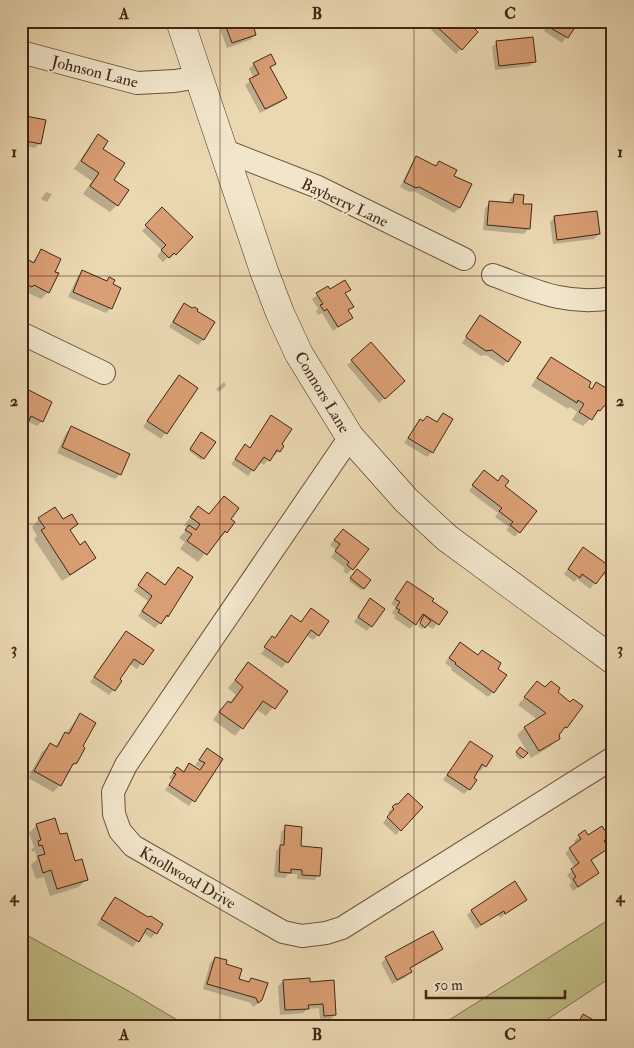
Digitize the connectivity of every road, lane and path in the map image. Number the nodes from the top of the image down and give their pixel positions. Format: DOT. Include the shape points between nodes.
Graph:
graph roads {
  1 [pos="180,21"];
  2 [pos="21,52"];
  3 [pos="199,77"];
  4 [pos="223,150"];
  5 [pos="464,259"];
  6 [pos="494,275"];
  7 [pos="613,298"];
  8 [pos="21,333"];
  9 [pos="104,373"];
  10 [pos="350,437"];
  11 [pos="613,660"];
  12 [pos="613,758"];
  1 -- 3 [label="street, Connors Lane"];
  2 -- 3 [label="street, Johnson Lane" via="138,83"];
  3 -- 4 [label="street, Connors Lane"];
  4 -- 5 [label="street, Bayberry Lane" via="318,187"];
  4 -- 10 [label="street, Connors Lane" via="289,334"];
  6 -- 7 [label="street" via="548,295 580,301"];
  8 -- 9 [label="street"];
  10 -- 11 [label="street, Connors Lane" via="406,500 447,538"];
  10 -- 12 [label="street, Knollwood Drive" via="126,765 113,792 114,814 120,831 133,846 283,932 302,936 326,933 342,928"];
}
